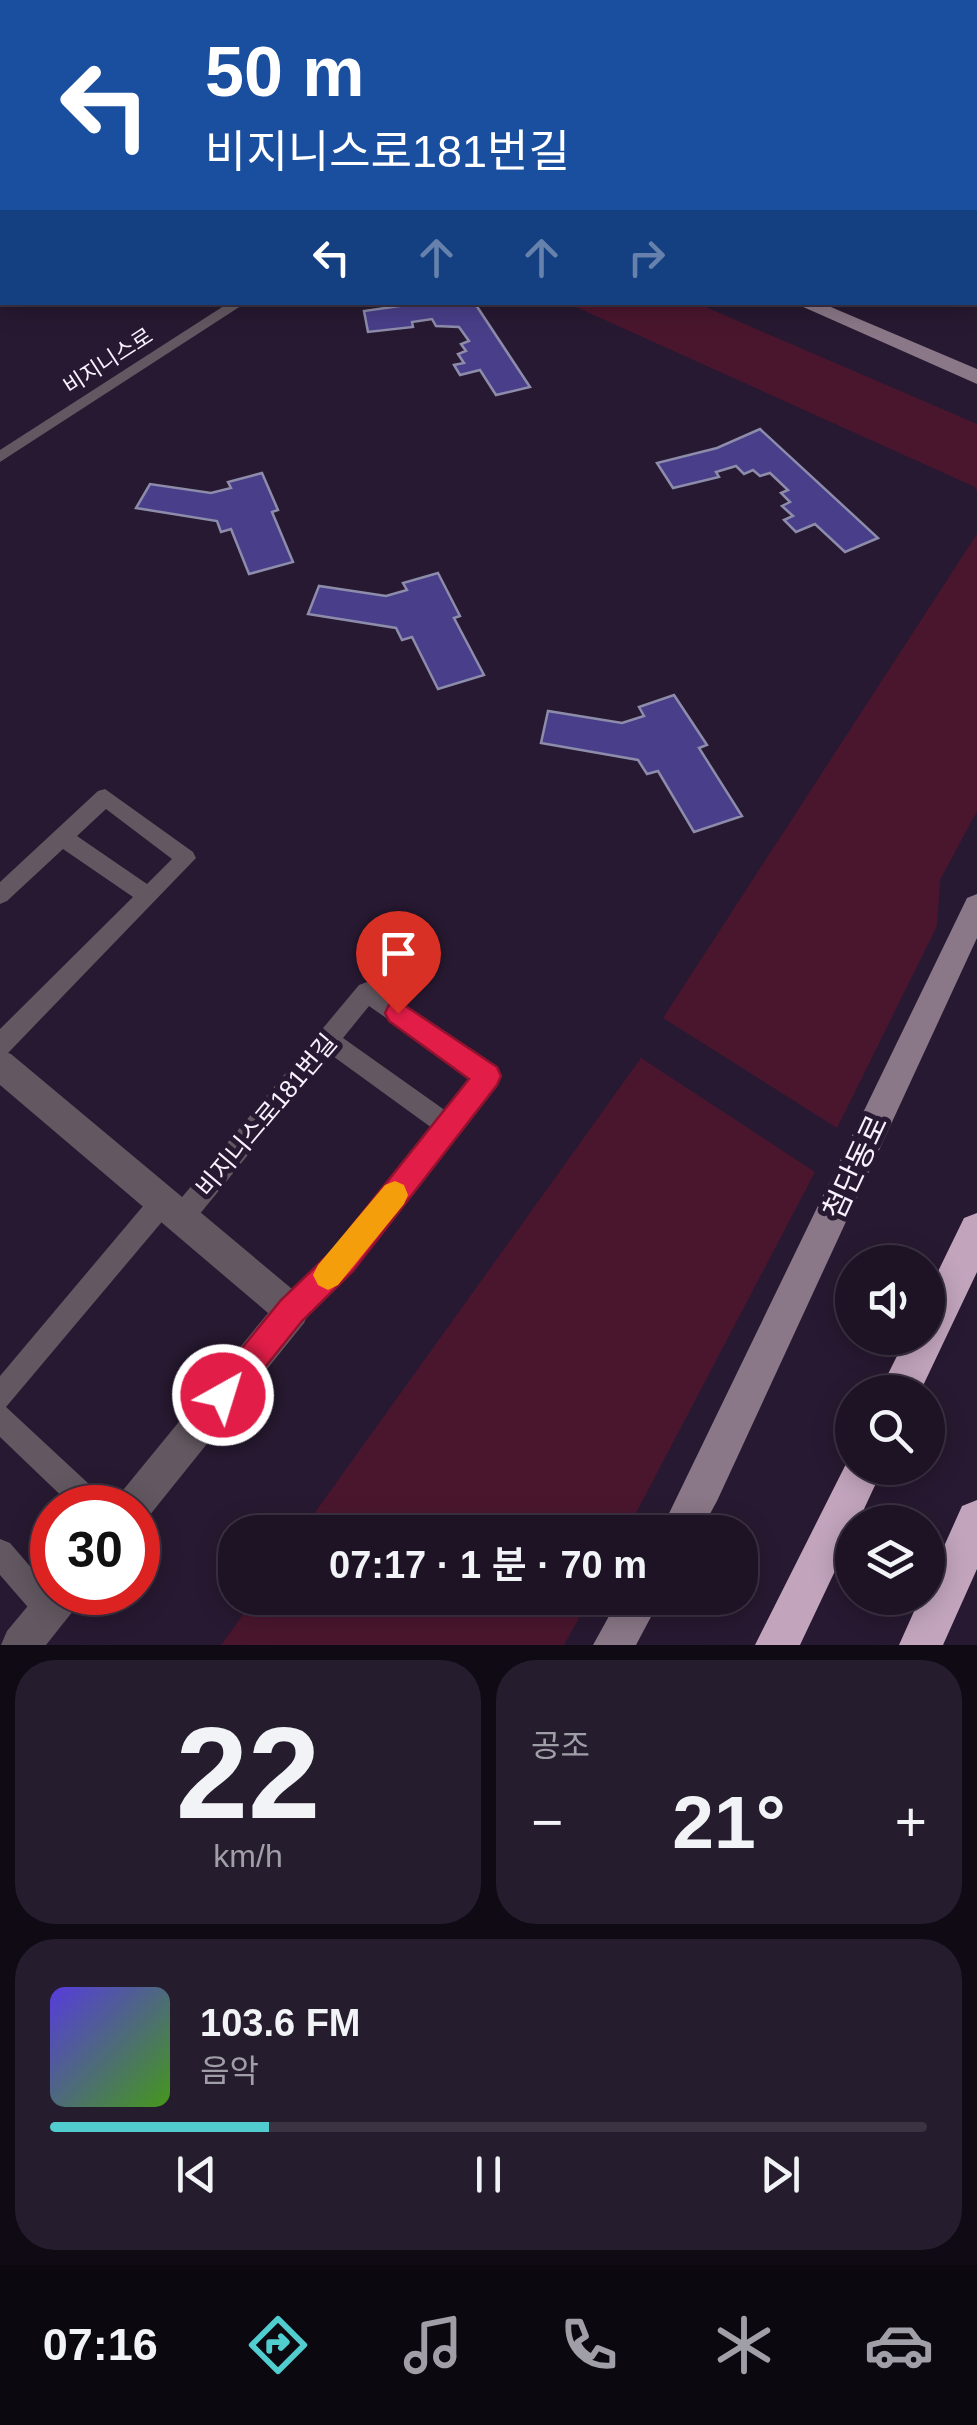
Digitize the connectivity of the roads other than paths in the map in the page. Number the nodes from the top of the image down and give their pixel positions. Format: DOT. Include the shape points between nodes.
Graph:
graph roads {
  1 [pos="235,305"];
  2 [pos="808,305"];
  3 [pos="977,376"];
  4 [pos="0,457"];
  5 [pos="62,837"];
  6 [pos="0,895"];
  7 [pos="148,896"];
  8 [pos="977,907"];
  9 [pos="328,1040"];
  10 [pos="0,1045"];
  11 [pos="0,1065"];
  12 [pos="448,1126"];
  13 [pos="172,1210"];
  14 [pos="977,1231"];
  15 [pos="945,1297"];
  16 [pos="292,1310"];
  17 [pos="0,1396"];
  18 [pos="0,1418"];
  19 [pos="70,1485"];
  20 [pos="151,1485"];
  21 [pos="854,1485"];
  22 [pos="689,1515"];
  23 [pos="977,1521"];
  24 [pos="0,1553"];
  25 [pos="30,1579"];
  26 [pos="45,1615"];
  27 [pos="631,1615"];
  28 [pos="21,1645"];
  29 [pos="613,1645"];
  30 [pos="776,1645"];
  31 [pos="922,1645"];
  1 -- 4 [label="lane, 비지니스로"];
  2 -- 3 [label="main road"];
  5 -- 6 [label="lane"];
  5 -- 7 [label="lane"];
  5 -- 7 [label="lane" via="105,797 186,858"];
  7 -- 10 [label="lane"];
  8 -- 22 [label="main road, 첨단동로"];
  9 -- 12 [label="lane"];
  9 -- 12 [label="lane, 비지니스로181번길" via="367,992 488,1076"];
  9 -- 13 [label="lane, 비지니스로181번길"];
  11 -- 13 [label="street, 비지니스로181번길"];
  12 -- 16 [label="lane, 비지니스로181번길" via="342,1261"];
  13 -- 16 [label="street, 비지니스로181번길"];
  13 -- 17 [label="lane, 비지니스로181번길"];
  14 -- 15 [label="highway"];
  16 -- 20 [label="street, 비지니스로181번길"];
  18 -- 19 [label="lane"];
  21 -- 30 [label="highway"];
  23 -- 31 [label="highway"];
  24 -- 25 [label="lane"];
  26 -- 28 [label="street"];
  27 -- 29 [label="main road"];
}
